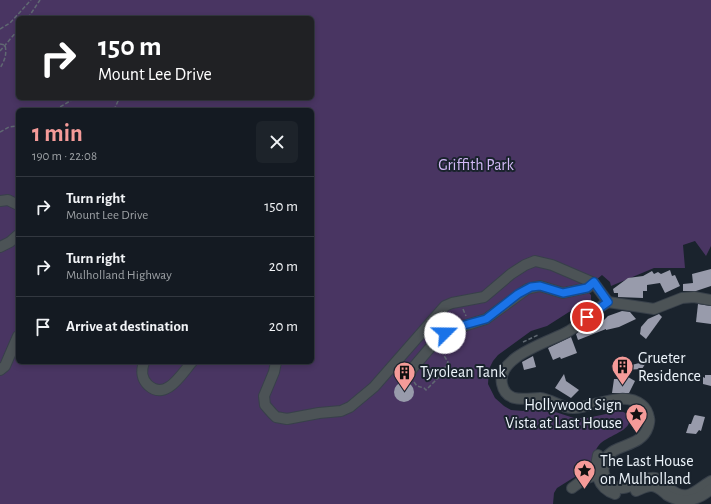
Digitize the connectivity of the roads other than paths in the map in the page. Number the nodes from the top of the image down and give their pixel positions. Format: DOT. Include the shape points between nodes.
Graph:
graph roads {
  1 [pos="0,201"];
  2 [pos="16,205"];
  3 [pos="16,237"];
  4 [pos="0,247"];
  5 [pos="594,282"];
  6 [pos="711,300"];
  7 [pos="608,302"];
  8 [pos="16,341"];
  9 [pos="144,364"];
  10 [pos="190,364"];
  11 [pos="276,364"];
  12 [pos="0,370"];
  13 [pos="408,377"];
  14 [pos="598,455"];
  15 [pos="596,475"];
  16 [pos="711,481"];
  17 [pos="572,488"];
  18 [pos="711,489"];
  1 -- 2 [label="street" via="8,200"];
  3 -- 4 [label="street"];
  5 -- 7 [label="street"];
  5 -- 11 [label="street" via="535,261 511,274 484,297 448,304 381,380 350,407 341,411 286,419 276,417 265,405 264,396"];
  5 -- 13 [label="street" via="587,288 563,293 540,286 531,287 486,319 457,327 443,335 412,369"];
  6 -- 7 [label="street" via="682,298 654,309"];
  7 -- 16 [label="street" via="569,331 531,348 510,364 503,372 503,387 514,398 543,398 570,408 628,399 642,405 650,421 647,431 639,440 616,450 606,459 604,473 610,484 616,488 626,488 648,478 656,478 675,494 688,496"];
  8 -- 12 [label="street" via="5,366"];
  9 -- 10 [label="street" via="144,379 152,388 160,390 171,386"];
  14 -- 15 [label="street"];
  15 -- 17 [label="street" via="584,479"];
  15 -- 18 [label="street" via="603,486 613,493 628,494 652,486 662,490 670,498 686,503 696,500"];
}
